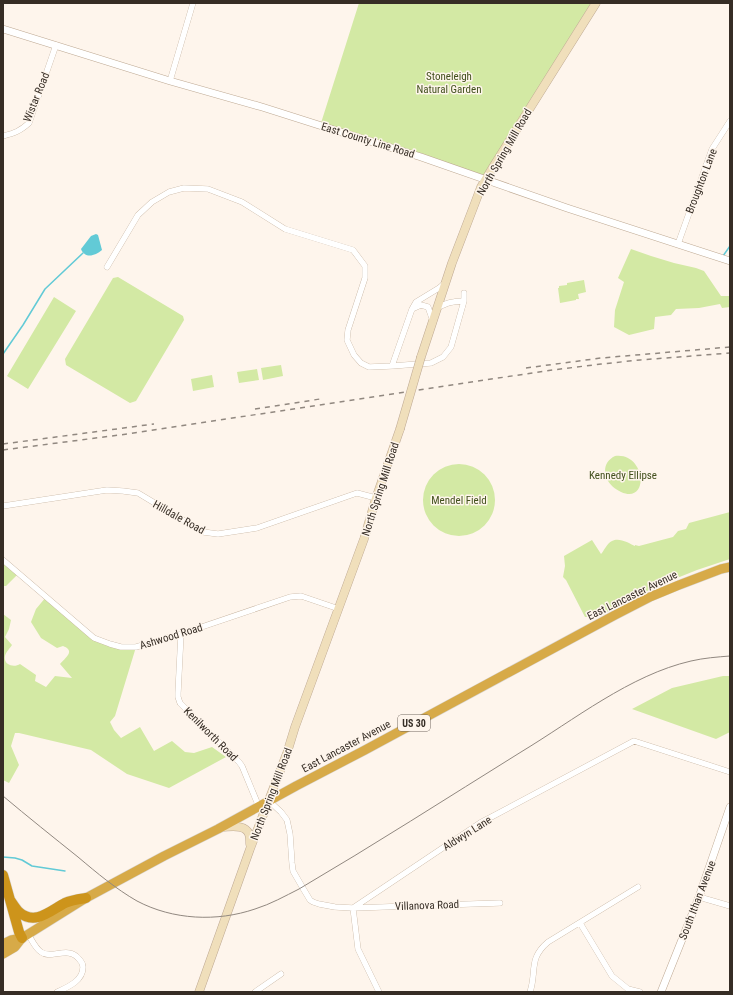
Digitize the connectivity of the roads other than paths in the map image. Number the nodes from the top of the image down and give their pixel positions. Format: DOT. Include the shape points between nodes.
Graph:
graph roads {
  1 [pos="194,3"];
  2 [pos="596,3"];
  3 [pos="3,29"];
  4 [pos="56,45"];
  5 [pos="170,81"];
  6 [pos="730,121"];
  7 [pos="3,136"];
  8 [pos="485,180"];
  9 [pos="678,244"];
  10 [pos="730,261"];
  11 [pos="107,267"];
  12 [pos="448,278"];
  13 [pos="464,293"];
  14 [pos="464,301"];
  15 [pos="437,308"];
  16 [pos="412,309"];
  17 [pos="433,321"];
  18 [pos="392,366"];
  19 [pos="376,498"];
  20 [pos="3,506"];
  21 [pos="3,560"];
  22 [pos="730,567"];
  23 [pos="339,609"];
  24 [pos="181,634"];
  25 [pos="730,772"];
  26 [pos="269,801"];
  27 [pos="259,806"];
  28 [pos="730,807"];
  29 [pos="222,827"];
  30 [pos="250,849"];
  31 [pos="3,875"];
  32 [pos="638,887"];
  33 [pos="699,897"];
  34 [pos="86,898"];
  35 [pos="10,900"];
  36 [pos="500,903"];
  37 [pos="730,906"];
  38 [pos="353,908"];
  39 [pos="580,923"];
  40 [pos="25,936"];
  41 [pos="3,944"];
  42 [pos="3,954"];
  43 [pos="281,974"];
  44 [pos="57,992"];
  45 [pos="199,992"];
  46 [pos="255,992"];
  47 [pos="379,992"];
  48 [pos="530,992"];
  49 [pos="640,992"];
  50 [pos="661,992"];
  1 -- 5 [label="street"];
  2 -- 8 [label="main road, North Spring Mill Road"];
  3 -- 4 [label="street, East County Line Road"];
  4 -- 5 [label="street, East County Line Road"];
  4 -- 7 [label="street, Wistar Road" via="29,123 15,133"];
  5 -- 8 [label="street, East County Line Road" via="421,156"];
  6 -- 9 [label="street, Broughton Lane" via="712,150"];
  8 -- 9 [label="street, East County Line Road"];
  8 -- 12 [label="main road, North Spring Mill Road"];
  9 -- 10 [label="street, East County Line Road"];
  11 -- 18 [label="street" via="138,215 152,202 169,192 184,188 208,189 242,202 285,229 353,250 364,266 365,278 347,340 354,355 369,367"];
  12 -- 15 [label="main road, North Spring Mill Road"];
  12 -- 16 [label="street" via="439,288 416,302"];
  13 -- 14 [label="street"];
  14 -- 15 [label="street" via="452,301"];
  14 -- 18 [label="street" via="451,347 443,357 430,363"];
  15 -- 17 [label="main road, North Spring Mill Road"];
  16 -- 17 [label="street" via="421,305 428,307"];
  16 -- 18 [label="street"];
  17 -- 19 [label="main road, North Spring Mill Road, bridge" via="400,430"];
  19 -- 20 [label="street, Hilldale Road" via="357,493 257,528 218,534 203,532 138,493 122,490"];
  19 -- 23 [label="main road, North Spring Mill Road"];
  21 -- 24 [label="street, Ashwood Road" via="94,638 121,647 136,647"];
  22 -- 26 [label="highway, East Lancaster Avenue / US 30" via="636,604"];
  23 -- 24 [label="street, Ashwood Road" via="301,596 290,597"];
  23 -- 26 [label="main road, North Spring Mill Road"];
  24 -- 27 [label="street, Kenilworth Road" via="178,693 180,703 239,762"];
  25 -- 38 [label="street, Aldwyn Lane" via="634,741 480,823"];
  26 -- 27 [label="highway, East Lancaster Avenue / US 30"];
  26 -- 30 [label="main road, North Spring Mill Road"];
  26 -- 38 [label="street" via="287,820 293,871 310,900 335,908"];
  27 -- 29 [label="highway, East Lancaster Avenue / US 30"];
  28 -- 33 [label="street, South Ithan Avenue"];
  29 -- 30 [label="main road" via="244,829 249,834"];
  29 -- 34 [label="highway, East Lancaster Avenue / US 30"];
  30 -- 45 [label="main road, North Spring Mill Road"];
  31 -- 35 [label="highway"];
  32 -- 39 [label="street"];
  33 -- 37 [label="street"];
  33 -- 50 [label="street, South Ithan Avenue"];
  34 -- 35 [label="highway" via="66,902 36,918 20,913"];
  34 -- 40 [label="highway, East Lancaster Avenue / US 30"];
  35 -- 40 [label="highway" via="19,932"];
  36 -- 38 [label="street, Villanova Road"];
  38 -- 47 [label="street" via="358,949"];
  39 -- 48 [label="street" via="548,942 540,950 535,958"];
  39 -- 49 [label="street" via="612,976 628,988"];
  40 -- 41 [label="highway, East Lancaster Avenue / US 30"];
  40 -- 42 [label="highway, East Lancaster Avenue / US 30" via="16,947"];
  40 -- 44 [label="street" via="42,953 72,953 81,962 82,971 79,978"];
  43 -- 46 [label="street"];
}
